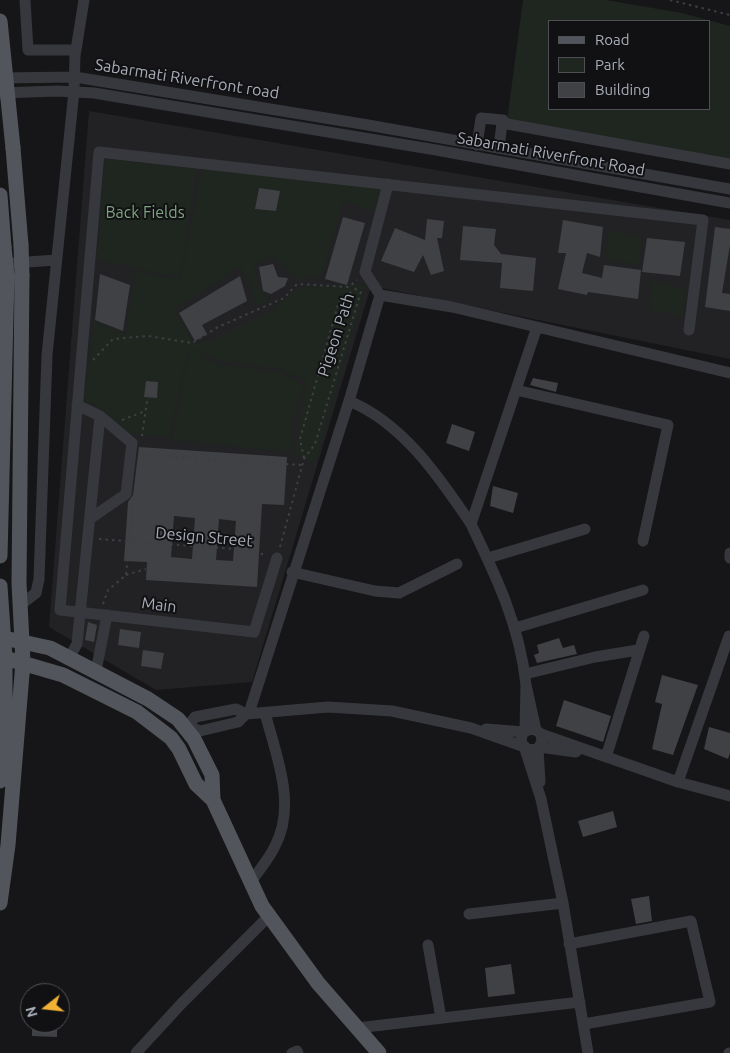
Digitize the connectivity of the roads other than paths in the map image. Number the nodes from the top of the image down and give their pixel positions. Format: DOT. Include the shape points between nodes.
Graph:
graph roads {
  1 [pos="25,0"];
  2 [pos="84,0"];
  3 [pos="0,21"];
  4 [pos="76,50"];
  5 [pos="75,77"];
  6 [pos="0,78"];
  7 [pos="74,91"];
  8 [pos="0,93"];
  9 [pos="502,123"];
  10 [pos="368,125"];
  11 [pos="365,138"];
  12 [pos="477,145"];
  13 [pos="499,148"];
  14 [pos="730,164"];
  15 [pos="388,184"];
  16 [pos="730,189"];
  17 [pos="0,196"];
  18 [pos="730,203"];
  19 [pos="56,260"];
  20 [pos="3,270"];
  21 [pos="380,295"];
  22 [pos="537,327"];
  23 [pos="689,330"];
  24 [pos="730,373"];
  25 [pos="516,390"];
  26 [pos="349,401"];
  27 [pos="77,405"];
  28 [pos="100,416"];
  29 [pos="90,518"];
  30 [pos="471,524"];
  31 [pos="585,529"];
  32 [pos="643,541"];
  33 [pos="730,553"];
  34 [pos="0,556"];
  35 [pos="277,558"];
  36 [pos="488,558"];
  37 [pos="730,558"];
  38 [pos="457,564"];
  39 [pos="292,572"];
  40 [pos="0,586"];
  41 [pos="643,590"];
  42 [pos="20,605"];
  43 [pos="80,612"];
  44 [pos="103,615"];
  45 [pos="1,619"];
  46 [pos="515,628"];
  47 [pos="644,636"];
  48 [pos="730,636"];
  49 [pos="4,638"];
  50 [pos="22,641"];
  51 [pos="638,650"];
  52 [pos="5,658"];
  53 [pos="69,658"];
  54 [pos="23,662"];
  55 [pos="96,671"];
  56 [pos="525,679"];
  57 [pos="247,714"];
  58 [pos="265,714"];
  59 [pos="2,719"];
  60 [pos="187,726"];
  61 [pos="471,728"];
  62 [pos="532,732"];
  63 [pos="171,738"];
  64 [pos="523,747"];
  65 [pos="538,748"];
  66 [pos="600,755"];
  67 [pos="0,781"];
  68 [pos="678,782"];
  69 [pos="730,796"];
  70 [pos="541,799"];
  71 [pos="213,800"];
  72 [pos="4,845"];
  73 [pos="251,882"];
  74 [pos="0,903"];
  75 [pos="563,903"];
  76 [pos="469,914"];
  77 [pos="269,916"];
  78 [pos="569,944"];
  79 [pos="428,945"];
  80 [pos="580,1002"];
  81 [pos="441,1018"];
  82 [pos="584,1024"];
  83 [pos="357,1028"];
  84 [pos="136,1053"];
  85 [pos="292,1053"];
  86 [pos="298,1053"];
  87 [pos="379,1053"];
  88 [pos="588,1053"];
  1 -- 4 [label="street" via="28,50"];
  2 -- 4 [label="street"];
  3 -- 42 [label="main road, bridge" via="22,275"];
  4 -- 5 [label="street"];
  5 -- 6 [label="street, Sabarmati Riverfront road"];
  5 -- 7 [label="street"];
  5 -- 10 [label="street, Sabarmati Riverfront road"];
  7 -- 8 [label="street, Sabarmati Riverfront road"];
  7 -- 11 [label="street, Sabarmati Riverfront road"];
  7 -- 19 [label="street"];
  9 -- 12 [label="street" via="503,120 481,118"];
  9 -- 13 [label="street"];
  9 -- 14 [label="street"];
  10 -- 11 [label="street"];
  10 -- 12 [label="street, Sabarmati Riverfront Road"];
  11 -- 18 [label="street, Sabarmati Riverfront Road"];
  12 -- 13 [label="street, Sabarmati Riverfront Road"];
  13 -- 16 [label="street, Sabarmati Riverfront Road"];
  15 -- 21 [label="street" via="365,272"];
  15 -- 23 [label="street" via="703,220"];
  15 -- 27 [label="street" via="99,152"];
  17 -- 20 [label="main road, bridge"];
  19 -- 20 [label="street"];
  19 -- 42 [label="street" via="47,355 39,580 36,593"];
  20 -- 34 [label="main road"];
  21 -- 22 [label="street" via="452,307"];
  21 -- 26 [label="street"];
  22 -- 24 [label="street"];
  22 -- 25 [label="street"];
  25 -- 30 [label="street"];
  25 -- 32 [label="street" via="668,425"];
  26 -- 30 [label="street" via="364,407 396,431 441,481"];
  26 -- 39 [label="street"];
  27 -- 28 [label="street"];
  27 -- 43 [label="street, Main" via="60,610"];
  28 -- 29 [label="street"];
  28 -- 29 [label="street" via="132,443 126,494"];
  29 -- 43 [label="street"];
  30 -- 36 [label="street"];
  31 -- 36 [label="street"];
  33 -- 37 [label="street"];
  35 -- 44 [label="street, Main" via="254,632"];
  36 -- 46 [label="street"];
  38 -- 39 [label="street" via="399,593 375,591"];
  39 -- 57 [label="street"];
  40 -- 45 [label="main road"];
  41 -- 46 [label="street"];
  42 -- 50 [label="main road"];
  43 -- 44 [label="street, Main"];
  43 -- 53 [label="street" via="77,644"];
  44 -- 55 [label="street"];
  45 -- 49 [label="main road"];
  46 -- 56 [label="street"];
  47 -- 51 [label="street"];
  48 -- 68 [label="street"];
  49 -- 50 [label="main road"];
  49 -- 52 [label="main road"];
  50 -- 53 [label="main road" via="50,648"];
  50 -- 54 [label="main road"];
  51 -- 56 [label="street" via="595,657"];
  51 -- 66 [label="street"];
  52 -- 54 [label="main road"];
  52 -- 59 [label="main road"];
  53 -- 55 [label="main road"];
  54 -- 63 [label="main road" via="63,675 137,712"];
  54 -- 72 [label="main road"];
  55 -- 60 [label="main road" via="148,699"];
  56 -- 62 [label="street"];
  57 -- 58 [label="street"];
  57 -- 60 [label="street" via="238,722 200,731"];
  58 -- 61 [label="street" via="328,707 392,712"];
  58 -- 73 [label="street" via="284,788 284,813 276,846"];
  59 -- 67 [label="main road"];
  60 -- 63 [label="street"];
  60 -- 71 [label="main road" via="212,775"];
  61 -- 62 [label="street"];
  61 -- 64 [label="street"];
  62 -- 64 [label="street" via="520,740"];
  62 -- 65 [label="street" via="542,741"];
  62 -- 66 [label="street"];
  63 -- 71 [label="main road" via="196,784"];
  64 -- 65 [label="street" via="531,751"];
  64 -- 70 [label="street"];
  65 -- 66 [label="street"];
  65 -- 70 [label="street"];
  66 -- 68 [label="street"];
  68 -- 69 [label="street"];
  70 -- 75 [label="street"];
  71 -- 73 [label="main road"];
  72 -- 74 [label="main road"];
  73 -- 77 [label="main road"];
  75 -- 76 [label="street"];
  75 -- 78 [label="street"];
  77 -- 83 [label="main road" via="318,983"];
  77 -- 84 [label="street"];
  78 -- 80 [label="street"];
  78 -- 82 [label="street" via="691,921 710,1002"];
  79 -- 81 [label="street"];
  80 -- 81 [label="street"];
  80 -- 82 [label="street"];
  81 -- 83 [label="street"];
  82 -- 88 [label="street"];
  83 -- 87 [label="main road"];
  85 -- 86 [label="street"];
}
